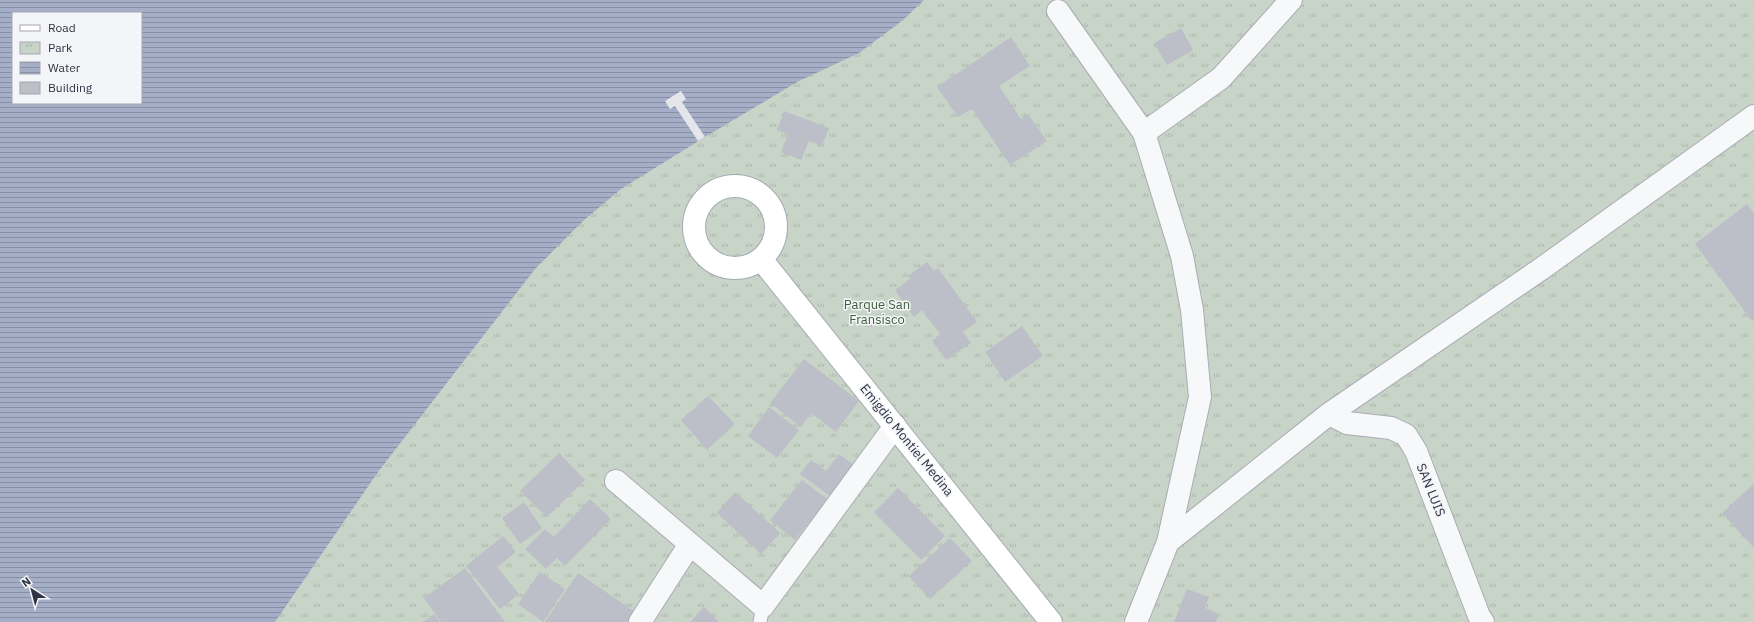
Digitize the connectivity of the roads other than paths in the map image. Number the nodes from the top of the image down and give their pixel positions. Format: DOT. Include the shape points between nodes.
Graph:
graph roads {
  1 [pos="1291,0"];
  2 [pos="1058,11"];
  3 [pos="1754,116"];
  4 [pos="1144,133"];
  5 [pos="762,259"];
  6 [pos="1329,414"];
  7 [pos="896,426"];
  8 [pos="616,481"];
  9 [pos="1168,542"];
  10 [pos="690,544"];
  11 [pos="761,614"];
  12 [pos="640,622"];
  13 [pos="1051,622"];
  14 [pos="1136,622"];
  15 [pos="1483,622"];
  1 -- 4 [label="street" via="1221,78"];
  2 -- 4 [label="street"];
  3 -- 6 [label="street" via="1541,269"];
  4 -- 9 [label="street" via="1182,256 1192,310 1200,397"];
  5 -- 7 [label="main road, Emigdio Montiel Medina"];
  6 -- 9 [label="street"];
  6 -- 15 [label="street, SAN LUIS" via="1347,423 1391,428 1406,436 1416,451"];
  7 -- 11 [label="street"];
  7 -- 13 [label="main road, Emigdio Montiel Medina"];
  8 -- 10 [label="street"];
  9 -- 14 [label="street"];
  10 -- 11 [label="street"];
  10 -- 12 [label="street"];
}
